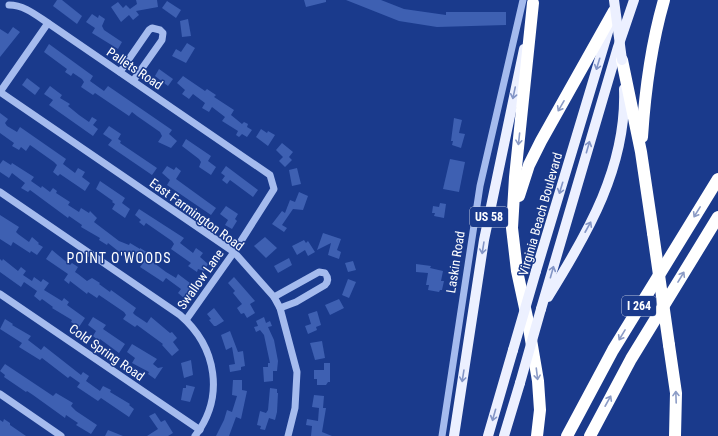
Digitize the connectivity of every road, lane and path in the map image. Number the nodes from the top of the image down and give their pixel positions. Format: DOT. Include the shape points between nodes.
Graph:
graph roads {
  1 [pos="634,0"];
  2 [pos="664,0"];
  3 [pos="530,1"];
  4 [pos="615,4"];
  5 [pos="9,5"];
  6 [pos="48,23"];
  7 [pos="622,60"];
  8 [pos="120,72"];
  9 [pos="133,81"];
  10 [pos="0,92"];
  11 [pos="641,152"];
  12 [pos="244,157"];
  13 [pos="718,179"];
  14 [pos="0,192"];
  15 [pos="718,217"];
  16 [pos="512,228"];
  17 [pos="234,252"];
  18 [pos="0,294"];
  19 [pos="274,297"];
  20 [pos="280,308"];
  21 [pos="541,309"];
  22 [pos="186,320"];
  23 [pos="0,394"];
  24 [pos="200,430"];
  25 [pos="61,436"];
  26 [pos="195,436"];
  27 [pos="288,436"];
  28 [pos="442,436"];
  29 [pos="454,436"];
  30 [pos="488,436"];
  31 [pos="504,436"];
  32 [pos="537,436"];
  33 [pos="566,436"];
  34 [pos="590,436"];
  35 [pos="675,436"];
  21 -- 1 [label="main road, Virginia Beach Boulevard, one-way"];
  2 -- 11 [label="highway" via="654,39 645,96"];
  3 -- 16 [label="highway, one-way"];
  3 -- 28 [label="street, Laskin Road" via="480,186"];
  3 -- 29 [label="main road, Laskin Road / US 58, one-way" via="484,240"];
  4 -- 7 [label="main road, bridge"];
  4 -- 16 [label="highway, one-way" via="529,165"];
  4 -- 30 [label="main road, Virginia Beach Boulevard, one-way, bridge"];
  5 -- 6 [label="street, Pallets Road" via="32,12"];
  6 -- 8 [label="street, Pallets Road"];
  6 -- 10 [label="street"];
  7 -- 11 [label="highway"];
  21 -- 7 [label="main road, one-way" via="596,213 613,173 624,115"];
  8 -- 9 [label="street, Pallets Road"];
  8 -- 9 [label="street" via="149,30 160,30 163,33 162,40"];
  9 -- 12 [label="street, Pallets Road"];
  10 -- 17 [label="street, East Farmington Road"];
  35 -- 11 [label="highway, one-way, bridge" via="676,393"];
  12 -- 17 [label="street, Swallow Lane" via="270,175 274,189"];
  13 -- 33 [label="highway, I 264, one-way" via="613,350"];
  14 -- 22 [label="street"];
  34 -- 15 [label="highway, I 264, one-way" via="631,359"];
  16 -- 32 [label="highway, one-way" via="516,271 530,329 538,381 540,410"];
  17 -- 19 [label="street, East Farmington Road"];
  17 -- 22 [label="street, Swallow Lane"];
  18 -- 24 [label="street, Cold Spring Road"];
  19 -- 20 [label="street, East Farmington Road"];
  19 -- 20 [label="street" via="318,272 328,276 325,285"];
  20 -- 27 [label="street, East Farmington Road" via="297,372 295,408"];
  21 -- 31 [label="main road, Virginia Beach Boulevard, bridge"];
  22 -- 24 [label="street" via="204,344 214,378 211,406"];
  23 -- 25 [label="street"];
  24 -- 26 [label="street"];
}
